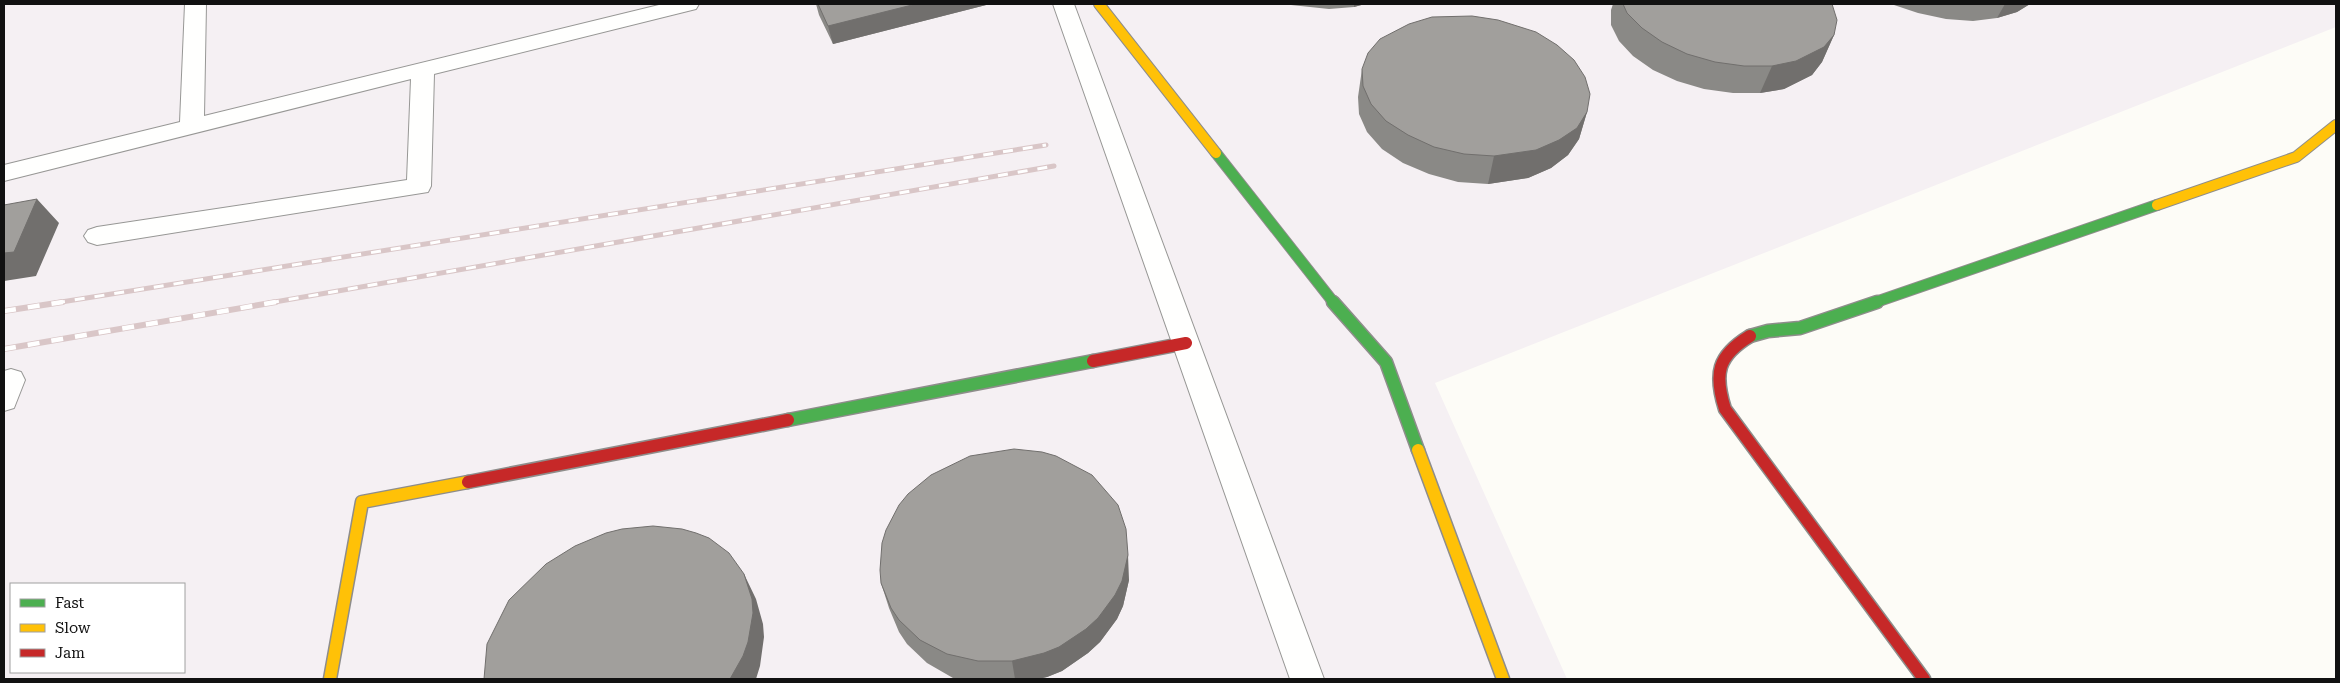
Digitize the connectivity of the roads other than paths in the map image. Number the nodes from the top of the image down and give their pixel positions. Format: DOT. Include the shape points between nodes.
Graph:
graph roads {
  1 [pos="195,4"];
  2 [pos="688,4"];
  3 [pos="1063,4"];
  4 [pos="1099,4"];
  5 [pos="423,70"];
  6 [pos="2336,125"];
  7 [pos="192,126"];
  8 [pos="4,173"];
  9 [pos="97,236"];
  10 [pos="1186,343"];
  11 [pos="330,679"];
  12 [pos="1307,679"];
  13 [pos="1503,679"];
  14 [pos="1924,679"];
  1 -- 7 [label="street"];
  2 -- 5 [label="street"];
  3 -- 10 [label="street"];
  4 -- 13 [label="street" via="1336,306 1386,362"];
  5 -- 7 [label="street"];
  5 -- 9 [label="street" via="419,186"];
  6 -- 14 [label="street" via="2296,157 1800,328 1772,329 1748,335 1731,348 1720,365 1718,386 1725,409"];
  7 -- 8 [label="street"];
  10 -- 11 [label="street" via="362,502"];
  10 -- 12 [label="street"];
}
